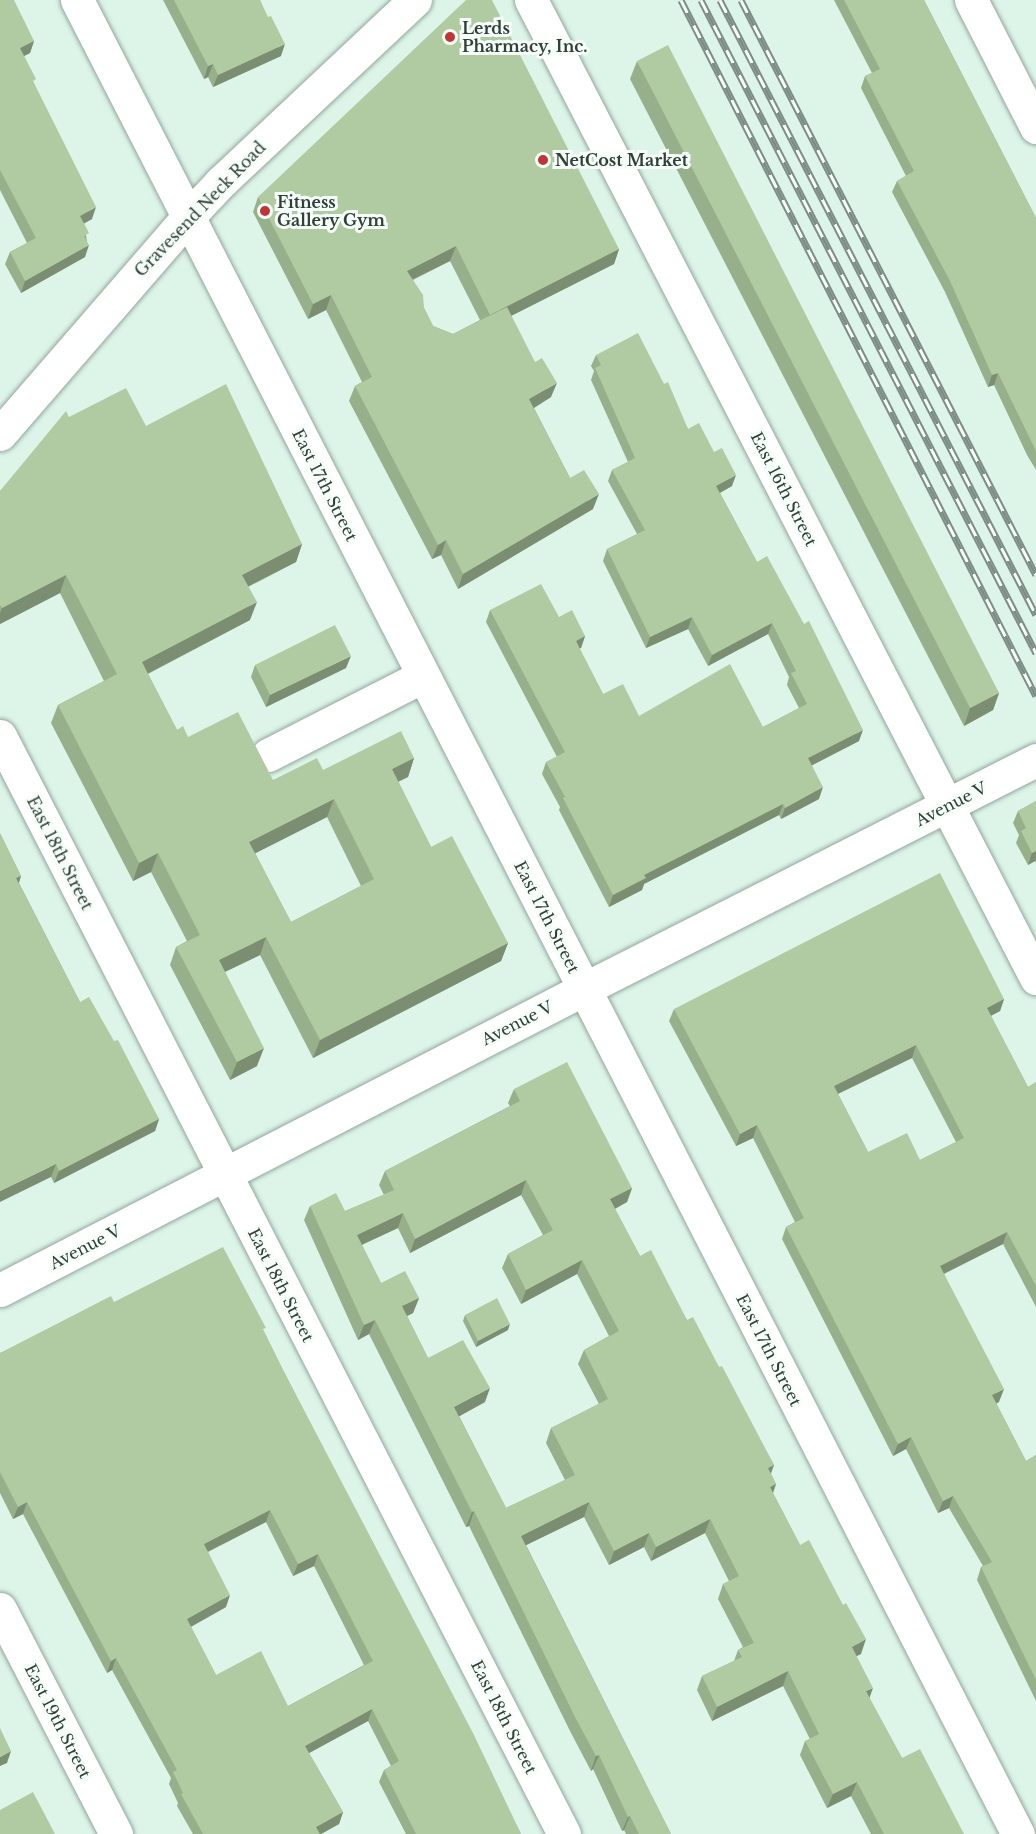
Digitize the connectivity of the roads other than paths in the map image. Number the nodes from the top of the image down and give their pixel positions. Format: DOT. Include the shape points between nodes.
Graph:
graph roads {
  1 [pos="77,0"];
  2 [pos="415,0"];
  3 [pos="531,0"];
  4 [pos="971,0"];
  5 [pos="1036,127"];
  6 [pos="188,217"];
  7 [pos="0,434"];
  8 [pos="423,676"];
  9 [pos="0,736"];
  10 [pos="268,755"];
  11 [pos="1036,760"];
  12 [pos="948,805"];
  13 [pos="1036,978"];
  14 [pos="584,989"];
  15 [pos="225,1175"];
  16 [pos="0,1290"];
  17 [pos="0,1609"];
  18 [pos="116,1834"];
  19 [pos="564,1834"];
  20 [pos="1018,1834"];
  1 -- 6 [label="street, East 17th Street"];
  2 -- 6 [label="street, Gravesend Neck Road"];
  3 -- 12 [label="street, East 16th Street"];
  4 -- 5 [label="street"];
  6 -- 7 [label="street, Gravesend Neck Road"];
  6 -- 8 [label="street, East 17th Street"];
  8 -- 10 [label="street"];
  8 -- 14 [label="street, East 17th Street"];
  9 -- 15 [label="street, East 18th Street"];
  11 -- 12 [label="street, Avenue V"];
  12 -- 13 [label="street, East 16th Street"];
  12 -- 14 [label="street, Avenue V"];
  14 -- 15 [label="street, Avenue V"];
  14 -- 20 [label="street, East 17th Street"];
  15 -- 16 [label="street, Avenue V"];
  15 -- 19 [label="street, East 18th Street"];
  17 -- 18 [label="street, East 19th Street"];
}
